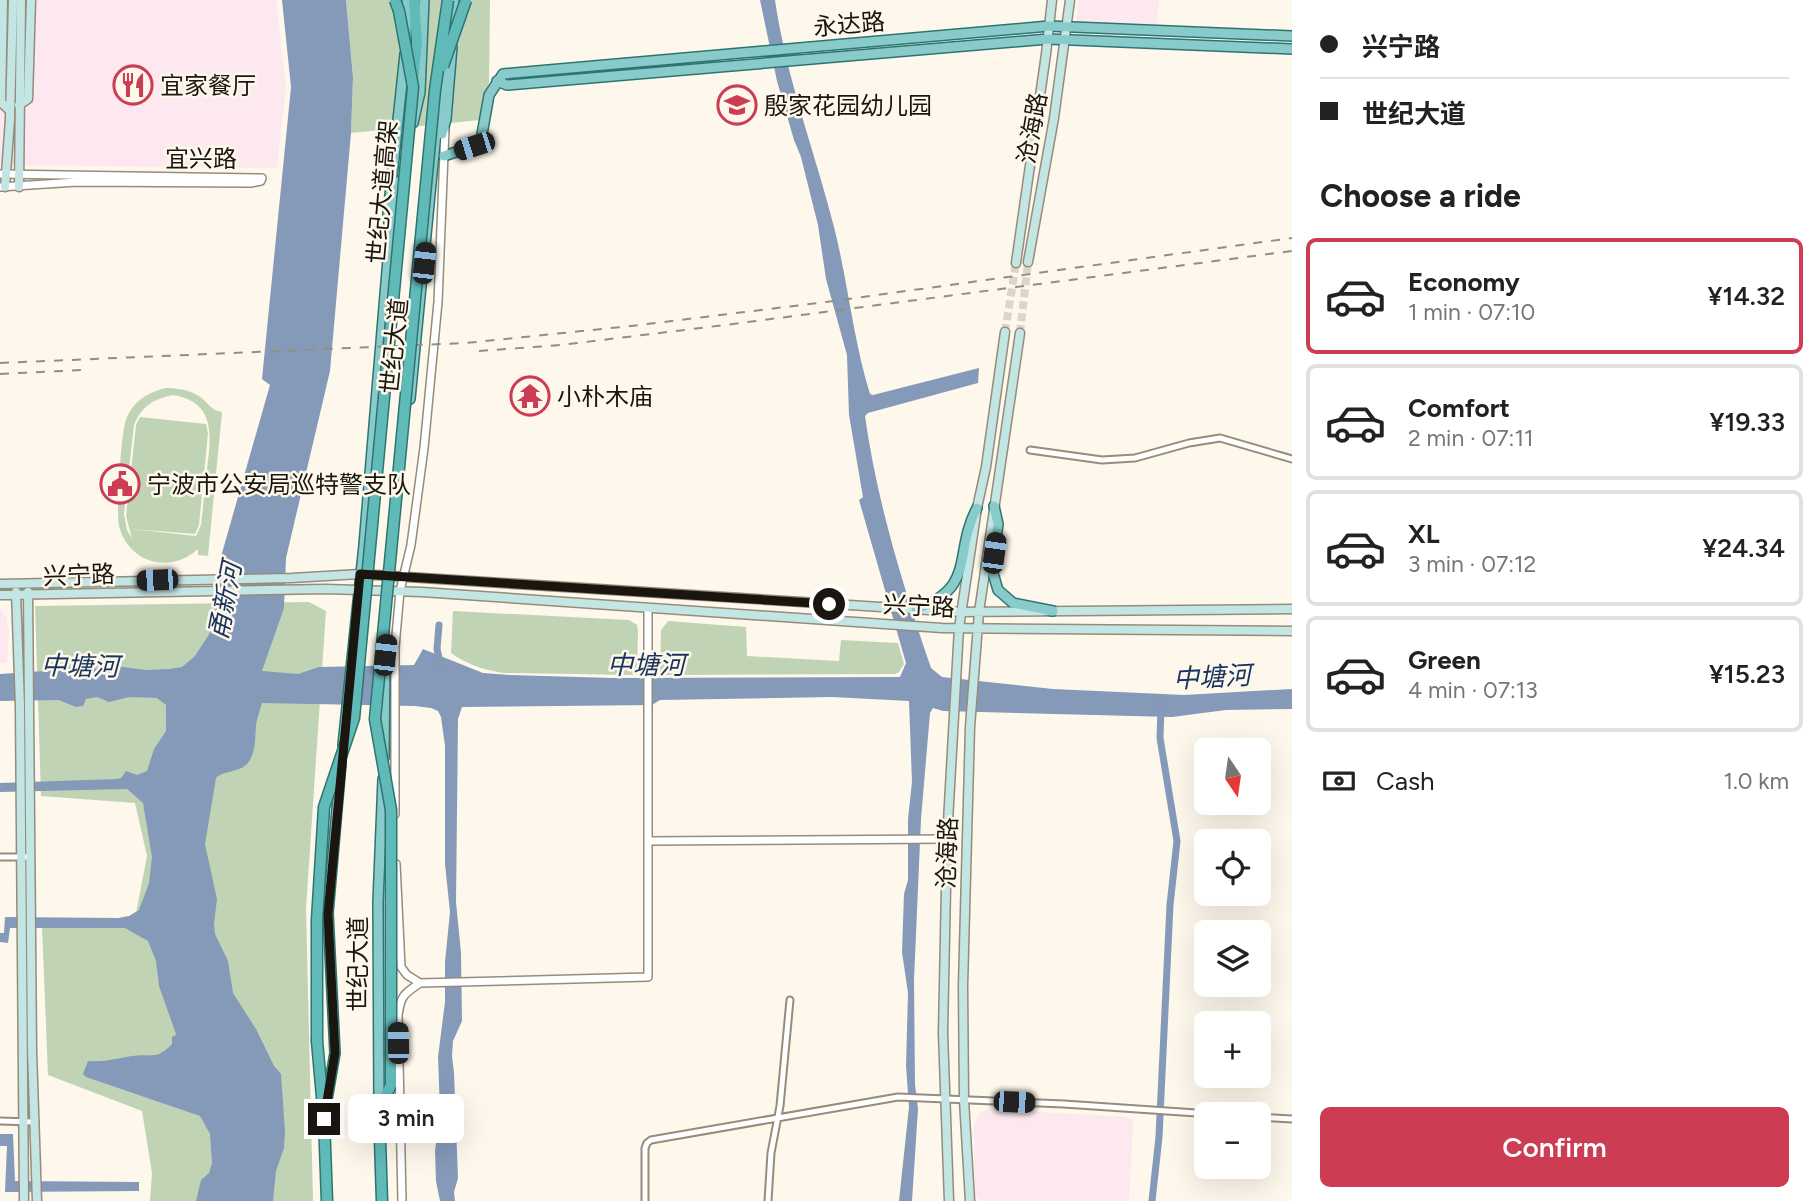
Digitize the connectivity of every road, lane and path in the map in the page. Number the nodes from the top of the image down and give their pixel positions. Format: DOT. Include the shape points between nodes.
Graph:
graph roads {
  1 [pos="3,0"];
  2 [pos="13,0"];
  3 [pos="21,0"];
  4 [pos="32,0"];
  5 [pos="395,0"];
  6 [pos="424,0"];
  7 [pos="446,0"];
  8 [pos="454,0"];
  9 [pos="466,0"];
  10 [pos="1052,0"];
  11 [pos="1070,0"];
  12 [pos="409,2"];
  13 [pos="1049,26"];
  14 [pos="1067,26"];
  15 [pos="1292,36"];
  16 [pos="1048,39"];
  17 [pos="1065,39"];
  18 [pos="1292,49"];
  19 [pos="497,81"];
  20 [pos="412,87"];
  21 [pos="435,90"];
  22 [pos="19,105"];
  23 [pos="10,111"];
  24 [pos="439,158"];
  25 [pos="3,174"];
  26 [pos="19,175"];
  27 [pos="2,187"];
  28 [pos="19,187"];
  29 [pos="390,235"];
  30 [pos="1028,262"];
  31 [pos="1016,263"];
  32 [pos="1006,332"];
  33 [pos="1020,333"];
  34 [pos="1030,450"];
  35 [pos="1292,459"];
  36 [pos="994,506"];
  37 [pos="977,508"];
  38 [pos="360,574"];
  39 [pos="398,575"];
  40 [pos="0,584"];
  41 [pos="16,584"];
  42 [pos="28,584"];
  43 [pos="358,590"];
  44 [pos="396,591"];
  45 [pos="0,595"];
  46 [pos="16,595"];
  47 [pos="28,596"];
  48 [pos="648,608"];
  49 [pos="916,609"];
  50 [pos="1292,609"];
  51 [pos="1053,611"];
  52 [pos="960,612"];
  53 [pos="979,612"];
  54 [pos="959,628"];
  55 [pos="978,628"];
  56 [pos="1292,631"];
  57 [pos="349,721"];
  58 [pos="947,839"];
  59 [pos="648,841"];
  60 [pos="25,857"];
  61 [pos="0,858"];
  62 [pos="420,983"];
  63 [pos="790,1000"];
  64 [pos="945,1099"];
  65 [pos="964,1100"];
  66 [pos="379,1110"];
  67 [pos="1194,1113"];
  68 [pos="1271,1118"];
  69 [pos="324,1119"];
  70 [pos="776,1119"];
  71 [pos="1292,1119"];
  72 [pos="0,1121"];
  73 [pos="24,1122"];
  74 [pos="33,1122"];
  75 [pos="24,1201"];
  76 [pos="37,1201"];
  77 [pos="327,1201"];
  78 [pos="382,1201"];
  79 [pos="402,1201"];
  80 [pos="645,1201"];
  81 [pos="768,1201"];
  82 [pos="949,1201"];
  83 [pos="970,1201"];
  1 -- 23 [label="main road" via="1,102"];
  2 -- 23 [label="main road"];
  3 -- 22 [label="main road"];
  4 -- 22 [label="main road" via="28,99"];
  5 -- 20 [label="highway, bridge"];
  6 -- 29 [label="main road, 世纪大道" via="420,92"];
  7 -- 21 [label="highway, bridge"];
  7 -- 24 [label="main road, 世纪大道"];
  8 -- 24 [label="main road"];
  9 -- 21 [label="highway, bridge"];
  10 -- 13 [label="main road, 沧海路"];
  11 -- 14 [label="main road, 沧海路"];
  12 -- 20 [label="highway, bridge" via="417,42"];
  12 -- 29 [label="main road" via="388,214"];
  13 -- 14 [label="main road, 永达路"];
  13 -- 16 [label="main road, 沧海路"];
  13 -- 19 [label="main road, 永达路" via="503,74"];
  14 -- 15 [label="main road, 永达路"];
  14 -- 17 [label="main road, 沧海路"];
  16 -- 17 [label="main road, 永达路"];
  16 -- 19 [label="main road, 永达路" via="507,85"];
  16 -- 31 [label="main road, 沧海路"];
  17 -- 18 [label="main road, 永达路"];
  17 -- 30 [label="main road, 沧海路"];
  19 -- 24 [label="main road" via="489,95 481,140"];
  20 -- 57 [label="highway, 世纪大道高架, bridge"];
  21 -- 66 [label="highway, 世纪大道高架, bridge" via="375,719 391,810 391,1084"];
  22 -- 26 [label="main road"];
  23 -- 25 [label="main road"];
  24 -- 39 [label="main road, 世纪大道"];
  24 -- 39 [label="street" via="438,302 425,448 411,545"];
  25 -- 26 [label="street, 宜兴路"];
  25 -- 27 [label="main road"];
  26 -- 28 [label="main road"];
  26 -- 28 [label="street, 宜兴路" via="262,178 251,183 74,182"];
  27 -- 28 [label="street, 宜兴路"];
  29 -- 38 [label="main road, 世纪大道"];
  32 -- 37 [label="main road, 沧海路"];
  33 -- 36 [label="main road, 沧海路"];
  34 -- 35 [label="street" via="1102,460 1135,458 1220,438"];
  36 -- 51 [label="main road, 沧海路" via="998,524 992,570 998,590 1013,603"];
  36 -- 53 [label="main road, 沧海路"];
  37 -- 49 [label="main road, 沧海路" via="955,584 934,603"];
  37 -- 52 [label="main road, 沧海路"];
  38 -- 39 [label="main road, 兴宁路"];
  38 -- 42 [label="main road, 兴宁路"];
  38 -- 43 [label="main road, 世纪大道"];
  39 -- 44 [label="main road, 世纪大道"];
  39 -- 49 [label="main road, 兴宁路"];
  40 -- 41 [label="main road"];
  41 -- 42 [label="main road"];
  41 -- 46 [label="main road"];
  42 -- 47 [label="main road"];
  43 -- 44 [label="main road, 兴宁路"];
  43 -- 47 [label="main road, 兴宁路"];
  43 -- 57 [label="main road, 世纪大道"];
  44 -- 48 [label="main road, 兴宁路"];
  44 -- 62 [label="street" via="399,956 407,975"];
  44 -- 66 [label="main road, 世纪大道" via="385,655 378,902"];
  45 -- 46 [label="main road, 兴宁路"];
  46 -- 47 [label="main road, 兴宁路"];
  46 -- 60 [label="main road"];
  47 -- 60 [label="main road"];
  48 -- 54 [label="main road, 兴宁路"];
  48 -- 59 [label="street"];
  49 -- 52 [label="main road, 兴宁路"];
  50 -- 51 [label="main road, 兴宁路"];
  51 -- 53 [label="main road, 兴宁路"];
  52 -- 53 [label="main road, 兴宁路"];
  52 -- 54 [label="main road, 沧海路"];
  53 -- 55 [label="main road, 沧海路"];
  54 -- 55 [label="main road, 兴宁路"];
  54 -- 58 [label="main road, 沧海路"];
  55 -- 56 [label="main road, 兴宁路"];
  55 -- 65 [label="main road, 沧海路" via="971,709"];
  57 -- 69 [label="main road, 世纪大道" via="328,914 335,1053"];
  57 -- 69 [label="highway, 世纪大道高架, bridge" via="324,807 317,920 317,1041"];
  58 -- 59 [label="street"];
  58 -- 64 [label="main road, 沧海路"];
  59 -- 62 [label="street" via="648,977"];
  60 -- 61 [label="street"];
  60 -- 73 [label="main road"];
  60 -- 74 [label="main road"];
  62 -- 79 [label="street" via="400,999 398,1015"];
  63 -- 70 [label="street"];
  64 -- 65 [label="street"];
  64 -- 70 [label="street" via="904,1097"];
  64 -- 82 [label="main road, 沧海路"];
  65 -- 67 [label="street"];
  65 -- 83 [label="main road, 沧海路"];
  66 -- 78 [label="highway, 世纪大道"];
  68 -- 71 [label="street"];
  69 -- 77 [label="highway, 世纪大道"];
  70 -- 80 [label="street" via="651,1140 647,1143"];
  70 -- 81 [label="street"];
  72 -- 73 [label="street"];
  73 -- 74 [label="street"];
  73 -- 75 [label="main road"];
  74 -- 76 [label="main road"];
}
